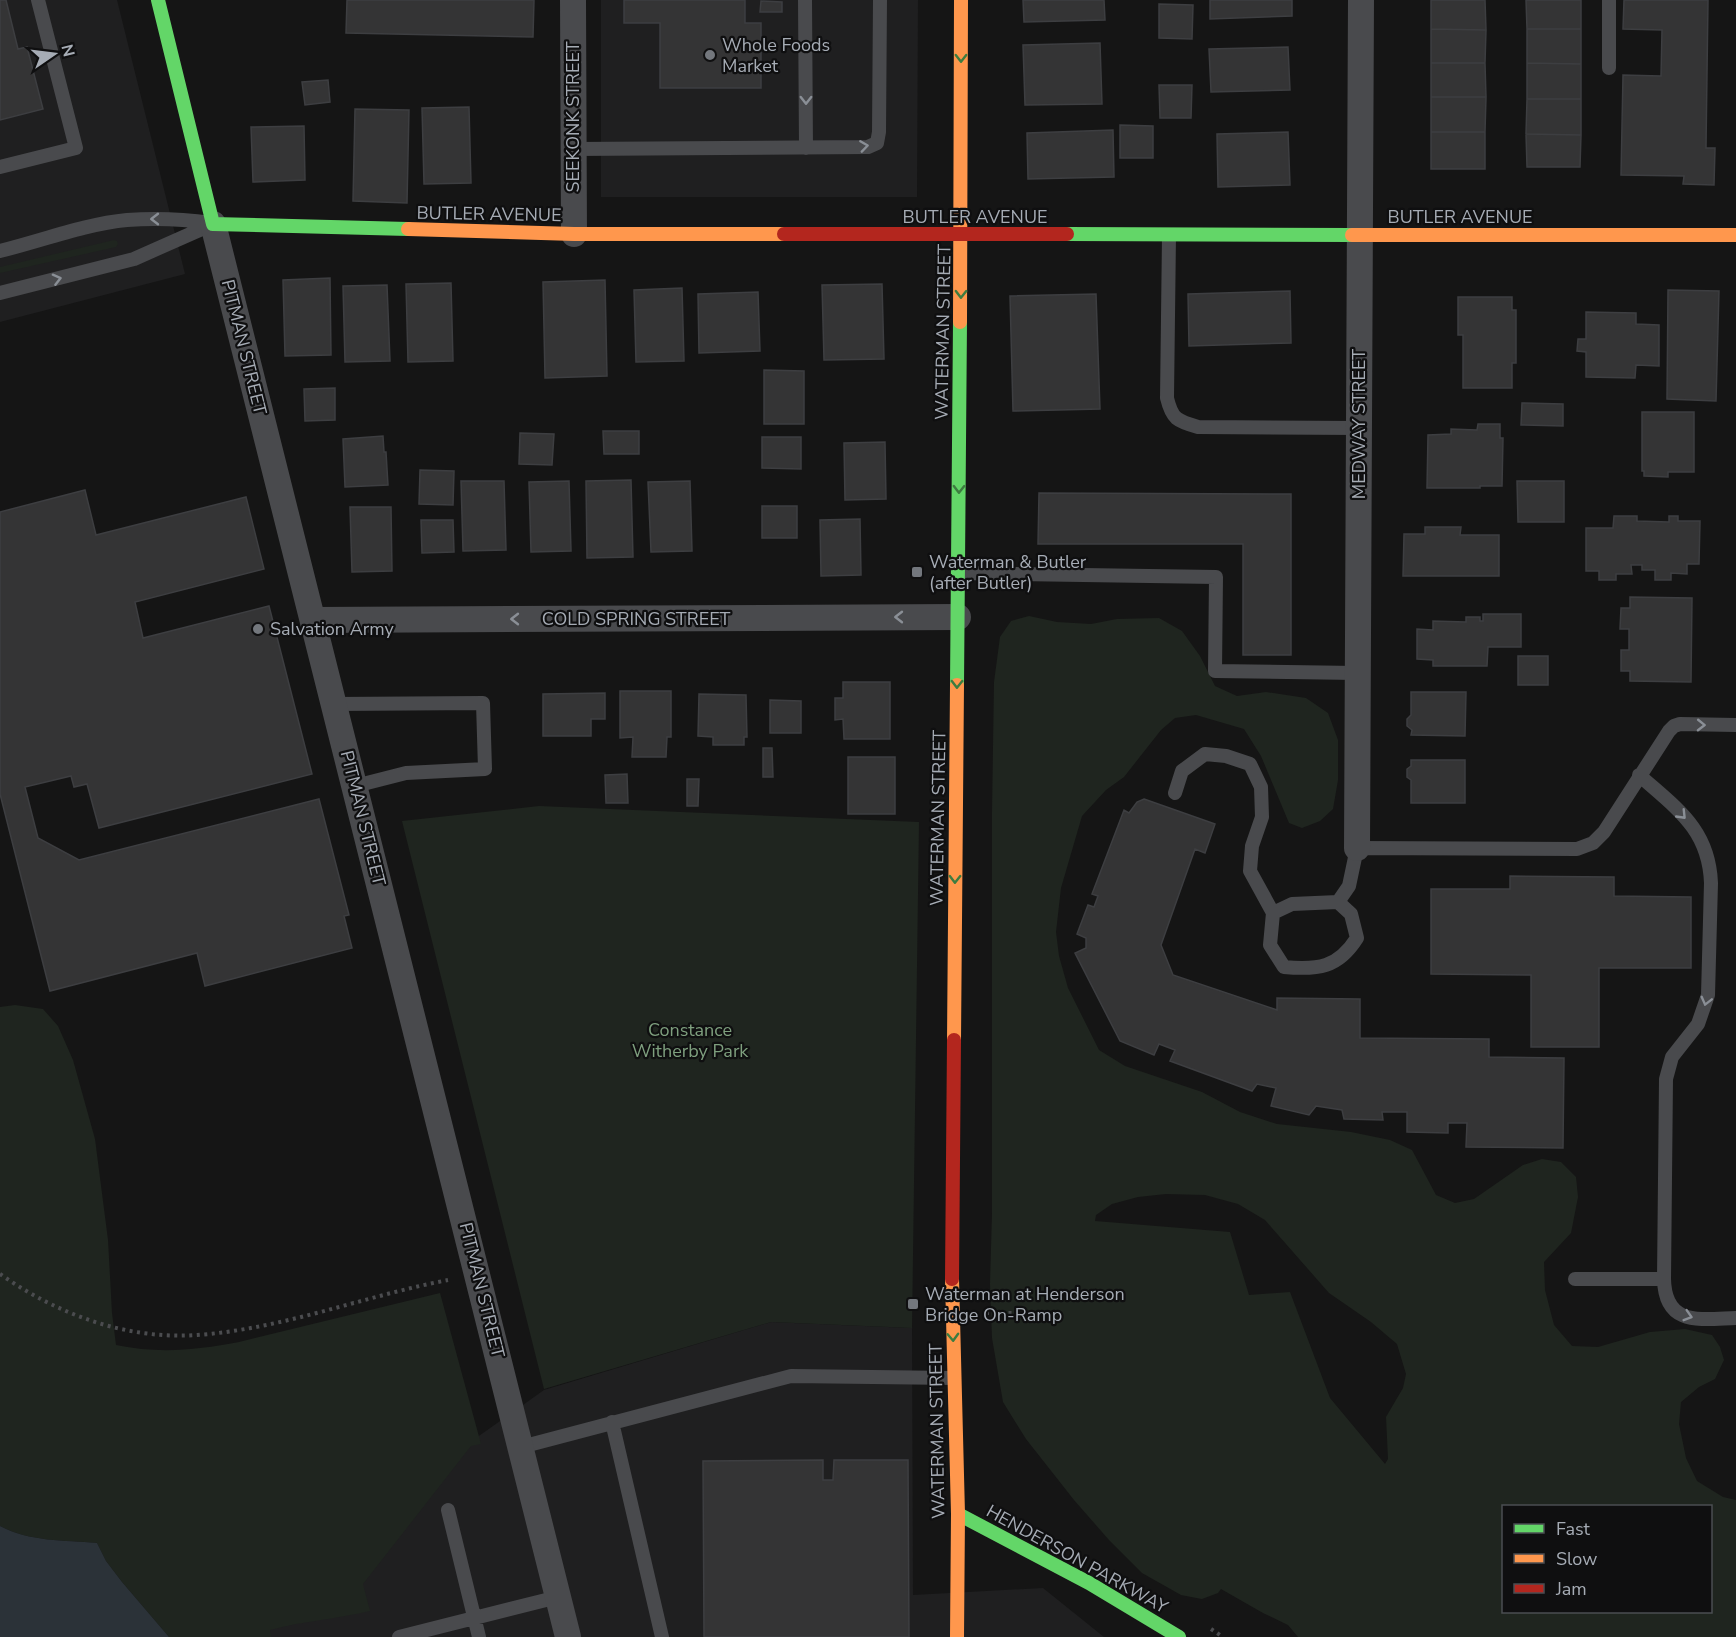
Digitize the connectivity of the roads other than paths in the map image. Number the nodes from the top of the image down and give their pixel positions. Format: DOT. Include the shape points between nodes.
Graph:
graph roads {
  1 [pos="39,0"];
  2 [pos="158,0"];
  3 [pos="573,0"];
  4 [pos="805,0"];
  5 [pos="880,0"];
  6 [pos="962,0"];
  7 [pos="1361,0"];
  8 [pos="1609,0"];
  9 [pos="1609,68"];
  10 [pos="806,148"];
  11 [pos="573,149"];
  12 [pos="0,167"];
  13 [pos="213,224"];
  14 [pos="574,234"];
  15 [pos="962,235"];
  16 [pos="1169,235"];
  17 [pos="1360,235"];
  18 [pos="1736,236"];
  19 [pos="0,251"];
  20 [pos="0,293"];
  21 [pos="1359,428"];
  22 [pos="958,573"];
  23 [pos="958,618"];
  24 [pos="313,620"];
  25 [pos="1358,673"];
  26 [pos="334,704"];
  27 [pos="1736,725"];
  28 [pos="1639,775"];
  29 [pos="355,786"];
  30 [pos="1174,793"];
  31 [pos="1357,848"];
  32 [pos="1338,902"];
  33 [pos="1274,913"];
  34 [pos="1575,1279"];
  35 [pos="1664,1279"];
  36 [pos="1736,1318"];
  37 [pos="954,1378"];
  38 [pos="612,1422"];
  39 [pos="521,1447"];
  40 [pos="448,1510"];
  41 [pos="958,1514"];
  42 [pos="558,1598"];
  43 [pos="475,1618"];
  44 [pos="399,1637"];
  45 [pos="479,1637"];
  46 [pos="568,1637"];
  47 [pos="662,1637"];
  48 [pos="957,1637"];
  49 [pos="1179,1637"];
  1 -- 12 [label="lane" via="76,148"];
  2 -- 13 [label="street, PITMAN STREET"];
  3 -- 11 [label="street, SEEKONK STREET"];
  4 -- 10 [label="lane, one-way"];
  10 -- 5 [label="lane, one-way" via="868,147 877,143"];
  6 -- 15 [label="street, WATERMAN STREET, one-way"];
  7 -- 17 [label="street, MEDWAY STREET"];
  8 -- 9 [label="lane"];
  10 -- 11 [label="lane"];
  11 -- 14 [label="street, SEEKONK STREET"];
  13 -- 14 [label="street, BUTLER AVENUE"];
  13 -- 19 [label="lane, one-way" via="172,219 126,220"];
  20 -- 13 [label="lane, one-way" via="134,259"];
  13 -- 24 [label="street, PITMAN STREET"];
  14 -- 15 [label="street, BUTLER AVENUE"];
  15 -- 16 [label="street, BUTLER AVENUE"];
  15 -- 22 [label="street, WATERMAN STREET, one-way"];
  16 -- 17 [label="street, BUTLER AVENUE"];
  16 -- 21 [label="lane" via="1167,398 1171,413 1198,427"];
  17 -- 18 [label="street, BUTLER AVENUE"];
  17 -- 21 [label="street, MEDWAY STREET"];
  21 -- 25 [label="street, MEDWAY STREET"];
  22 -- 23 [label="street, WATERMAN STREET"];
  22 -- 25 [label="lane" via="1215,577 1215,671"];
  23 -- 24 [label="street, COLD SPRING STREET, one-way"];
  23 -- 37 [label="street, WATERMAN STREET, one-way"];
  24 -- 26 [label="street, PITMAN STREET"];
  25 -- 31 [label="street, MEDWAY STREET"];
  26 -- 29 [label="street, PITMAN STREET"];
  26 -- 29 [label="lane" via="483,703 484,769 406,773"];
  28 -- 27 [label="lane, one-way" via="1674,726"];
  28 -- 31 [label="lane" via="1604,832 1585,847"];
  28 -- 35 [label="lane, one-way" via="1693,826 1711,867 1708,995 1698,1024 1672,1057 1666,1079"];
  29 -- 39 [label="street, PITMAN STREET"];
  30 -- 33 [label="lane" via="1182,771 1205,754 1250,764 1261,787 1262,817 1252,846 1250,871"];
  31 -- 32 [label="lane" via="1349,886"];
  32 -- 33 [label="lane" via="1293,904"];
  32 -- 33 [label="lane" via="1351,914 1357,938 1334,963 1310,970 1284,967 1279,960 1270,945"];
  34 -- 35 [label="lane"];
  35 -- 36 [label="lane, one-way" via="1668,1303 1682,1316"];
  37 -- 38 [label="lane" via="791,1376"];
  37 -- 41 [label="street, WATERMAN STREET"];
  38 -- 39 [label="lane"];
  38 -- 47 [label="lane"];
  39 -- 42 [label="street, PITMAN STREET"];
  40 -- 43 [label="lane"];
  41 -- 48 [label="street, WATERMAN STREET"];
  41 -- 49 [label="street, HENDERSON PARKWAY" via="1089,1583"];
  42 -- 43 [label="lane"];
  42 -- 46 [label="street, PITMAN STREET"];
  43 -- 44 [label="lane"];
  43 -- 45 [label="lane"];
}
